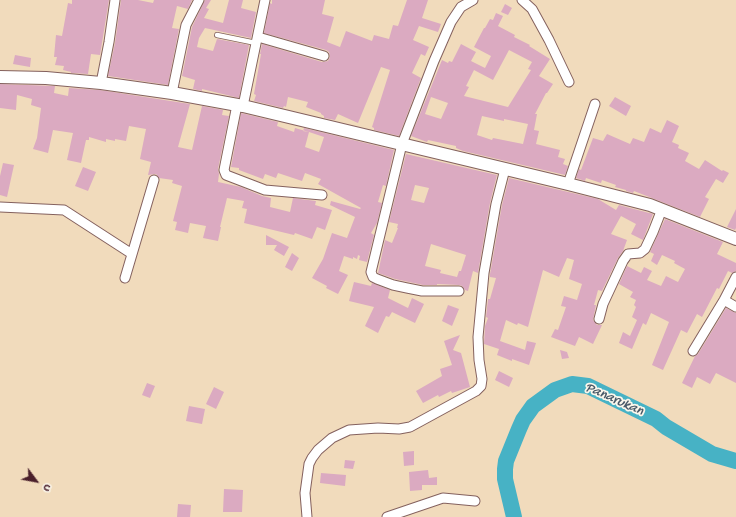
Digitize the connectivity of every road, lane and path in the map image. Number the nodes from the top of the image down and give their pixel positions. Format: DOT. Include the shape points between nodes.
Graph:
graph roads {
  1 [pos="115,0"];
  2 [pos="199,0"];
  3 [pos="265,0"];
  4 [pos="472,0"];
  5 [pos="522,0"];
  6 [pos="217,35"];
  7 [pos="257,40"];
  8 [pos="324,56"];
  9 [pos="0,77"];
  10 [pos="569,82"];
  11 [pos="101,83"];
  12 [pos="172,93"];
  13 [pos="595,104"];
  14 [pos="240,105"];
  15 [pos="402,144"];
  16 [pos="505,169"];
  17 [pos="154,180"];
  18 [pos="568,184"];
  19 [pos="322,195"];
  20 [pos="0,207"];
  21 [pos="662,209"];
  22 [pos="736,239"];
  23 [pos="132,254"];
  24 [pos="736,277"];
  25 [pos="125,278"];
  26 [pos="459,291"];
  27 [pos="724,300"];
  28 [pos="736,307"];
  29 [pos="599,319"];
  30 [pos="693,351"];
  31 [pos="475,501"];
  32 [pos="307,517"];
  33 [pos="387,517"];
  1 -- 11 [label="street"];
  2 -- 12 [label="street" via="186,24"];
  3 -- 7 [label="street"];
  4 -- 15 [label="street" via="461,7 451,22"];
  5 -- 10 [label="street" via="532,9"];
  6 -- 7 [label="lane"];
  7 -- 8 [label="street"];
  7 -- 14 [label="street"];
  9 -- 11 [label="street"];
  11 -- 12 [label="street"];
  12 -- 14 [label="street"];
  13 -- 18 [label="street"];
  14 -- 15 [label="street"];
  14 -- 19 [label="street" via="224,170 226,175 265,190"];
  15 -- 16 [label="street"];
  15 -- 26 [label="street" via="371,275 407,288"];
  16 -- 18 [label="street"];
  16 -- 32 [label="street" via="484,273 478,337 481,386 410,427 350,430 332,438 318,450 309,464 305,493"];
  17 -- 23 [label="street"];
  18 -- 21 [label="street"];
  20 -- 23 [label="street" via="64,210"];
  21 -- 22 [label="street"];
  21 -- 29 [label="street" via="645,249 640,253 628,254 623,261 603,304"];
  23 -- 25 [label="street"];
  24 -- 27 [label="street"];
  27 -- 28 [label="street"];
  27 -- 30 [label="street"];
  31 -- 33 [label="street" via="443,498"];
}
